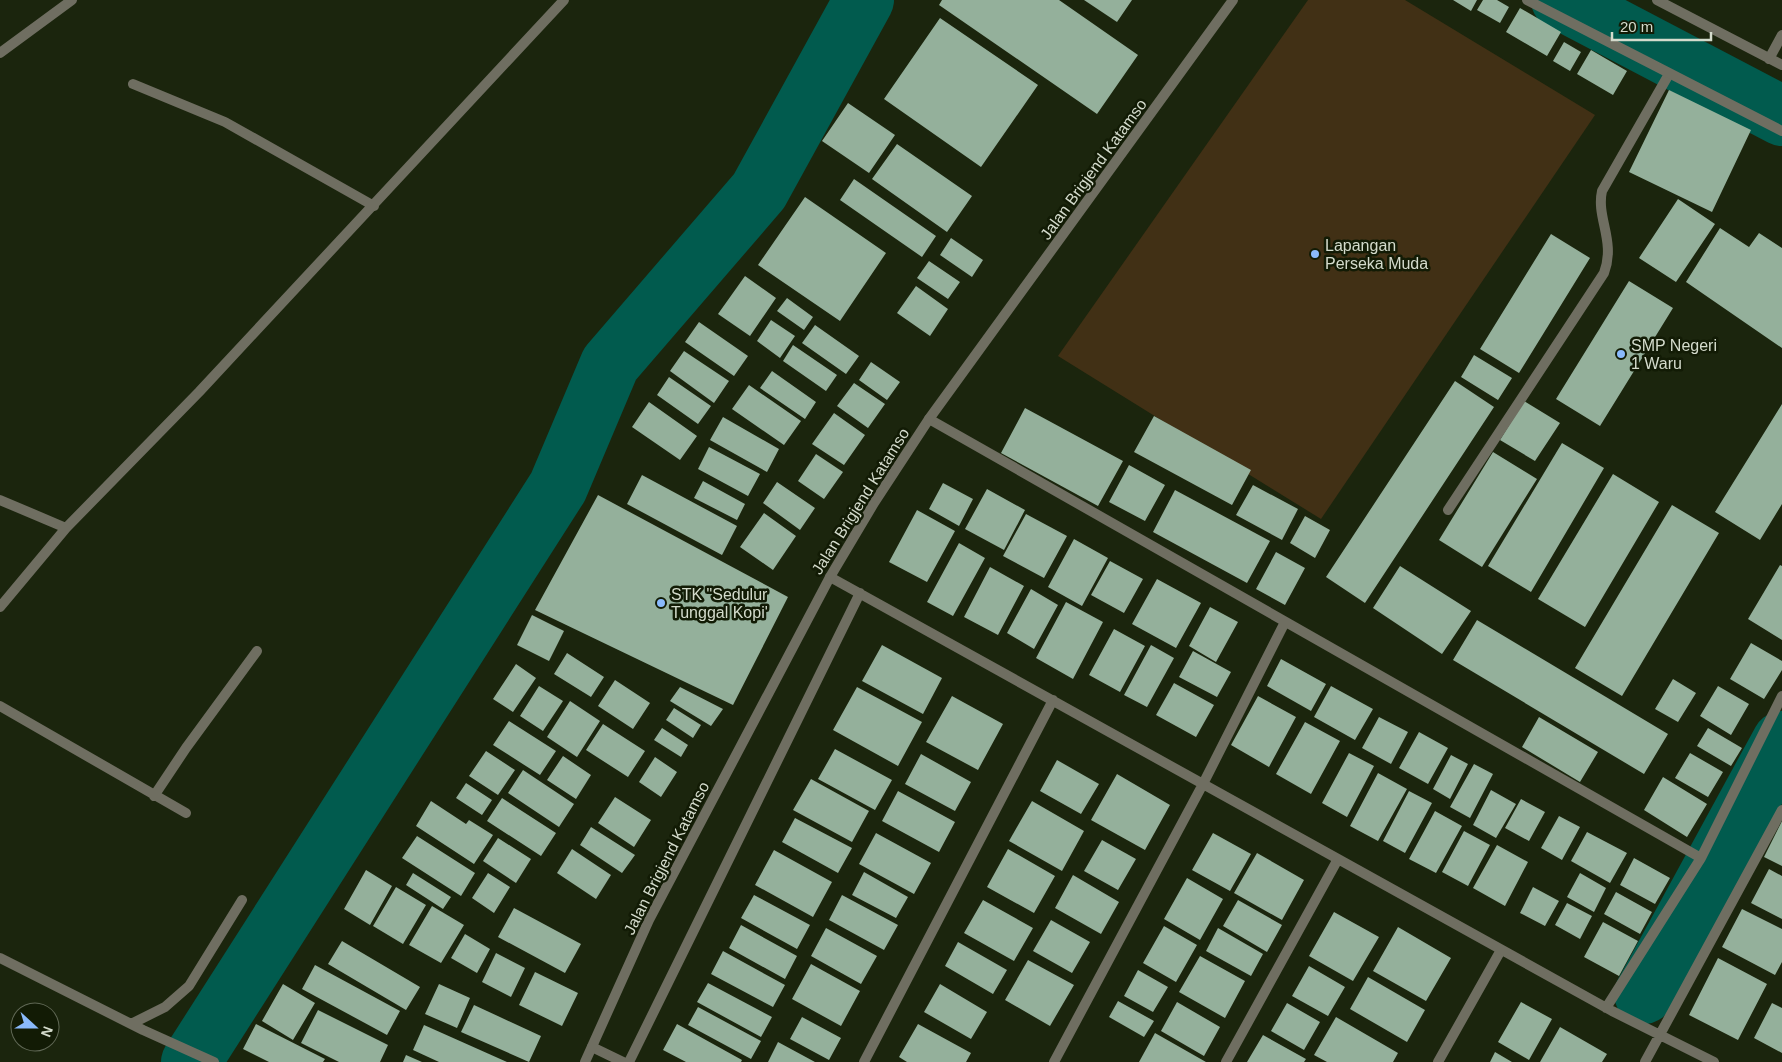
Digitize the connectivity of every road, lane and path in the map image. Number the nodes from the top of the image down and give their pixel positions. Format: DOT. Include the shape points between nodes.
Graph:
graph roads {
  1 [pos="72,0"];
  2 [pos="564,0"];
  3 [pos="1233,0"];
  4 [pos="1527,0"];
  5 [pos="1657,0"];
  6 [pos="1782,35"];
  7 [pos="0,53"];
  8 [pos="1769,59"];
  9 [pos="1782,66"];
  10 [pos="1669,74"];
  11 [pos="134,84"];
  12 [pos="1782,131"];
  13 [pos="374,206"];
  14 [pos="929,419"];
  15 [pos="0,500"];
  16 [pos="1448,510"];
  17 [pos="66,528"];
  18 [pos="830,577"];
  19 [pos="860,593"];
  20 [pos="0,608"];
  21 [pos="1286,622"];
  22 [pos="257,651"];
  23 [pos="1782,696"];
  24 [pos="1053,700"];
  25 [pos="0,706"];
  26 [pos="1203,784"];
  27 [pos="154,796"];
  28 [pos="1782,810"];
  29 [pos="186,812"];
  30 [pos="1701,858"];
  31 [pos="1338,859"];
  32 [pos="242,900"];
  33 [pos="1501,950"];
  34 [pos="0,958"];
  35 [pos="1609,1010"];
  36 [pos="131,1024"];
  37 [pos="1656,1034"];
  38 [pos="592,1047"];
  39 [pos="214,1062"];
  40 [pos="585,1062"];
  41 [pos="623,1062"];
  42 [pos="629,1062"];
  43 [pos="864,1062"];
  44 [pos="1054,1062"];
  45 [pos="1226,1062"];
  46 [pos="1438,1062"];
  47 [pos="1645,1062"];
  48 [pos="1714,1062"];
  1 -- 7 [label="street"];
  2 -- 13 [label="street"];
  3 -- 14 [label="street, Jalan Brigjend Katamso"];
  4 -- 10 [label="street"];
  5 -- 8 [label="street"];
  6 -- 8 [label="street"];
  8 -- 9 [label="street"];
  10 -- 12 [label="street"];
  10 -- 16 [label="street" via="1602,191 1609,250 1604,274"];
  11 -- 13 [label="street" via="225,122"];
  13 -- 17 [label="street"];
  14 -- 18 [label="street, Jalan Brigjend Katamso"];
  14 -- 21 [label="street"];
  15 -- 17 [label="street"];
  17 -- 20 [label="street"];
  18 -- 19 [label="street"];
  18 -- 38 [label="street, Jalan Brigjend Katamso" via="649,920"];
  19 -- 24 [label="street"];
  19 -- 42 [label="street"];
  21 -- 26 [label="street"];
  21 -- 30 [label="street"];
  22 -- 27 [label="street"];
  23 -- 30 [label="street"];
  24 -- 26 [label="street"];
  24 -- 43 [label="street"];
  25 -- 27 [label="street"];
  26 -- 31 [label="street"];
  26 -- 44 [label="street"];
  27 -- 29 [label="street"];
  28 -- 37 [label="street"];
  30 -- 35 [label="street"];
  31 -- 33 [label="street"];
  31 -- 45 [label="street"];
  32 -- 36 [label="street" via="189,986 165,1008"];
  33 -- 35 [label="street"];
  33 -- 46 [label="street"];
  34 -- 36 [label="street"];
  35 -- 37 [label="street"];
  36 -- 39 [label="street"];
  37 -- 47 [label="street"];
  37 -- 48 [label="street"];
  38 -- 40 [label="street, Jalan Brigjend Katamso"];
  38 -- 41 [label="street"];
}
